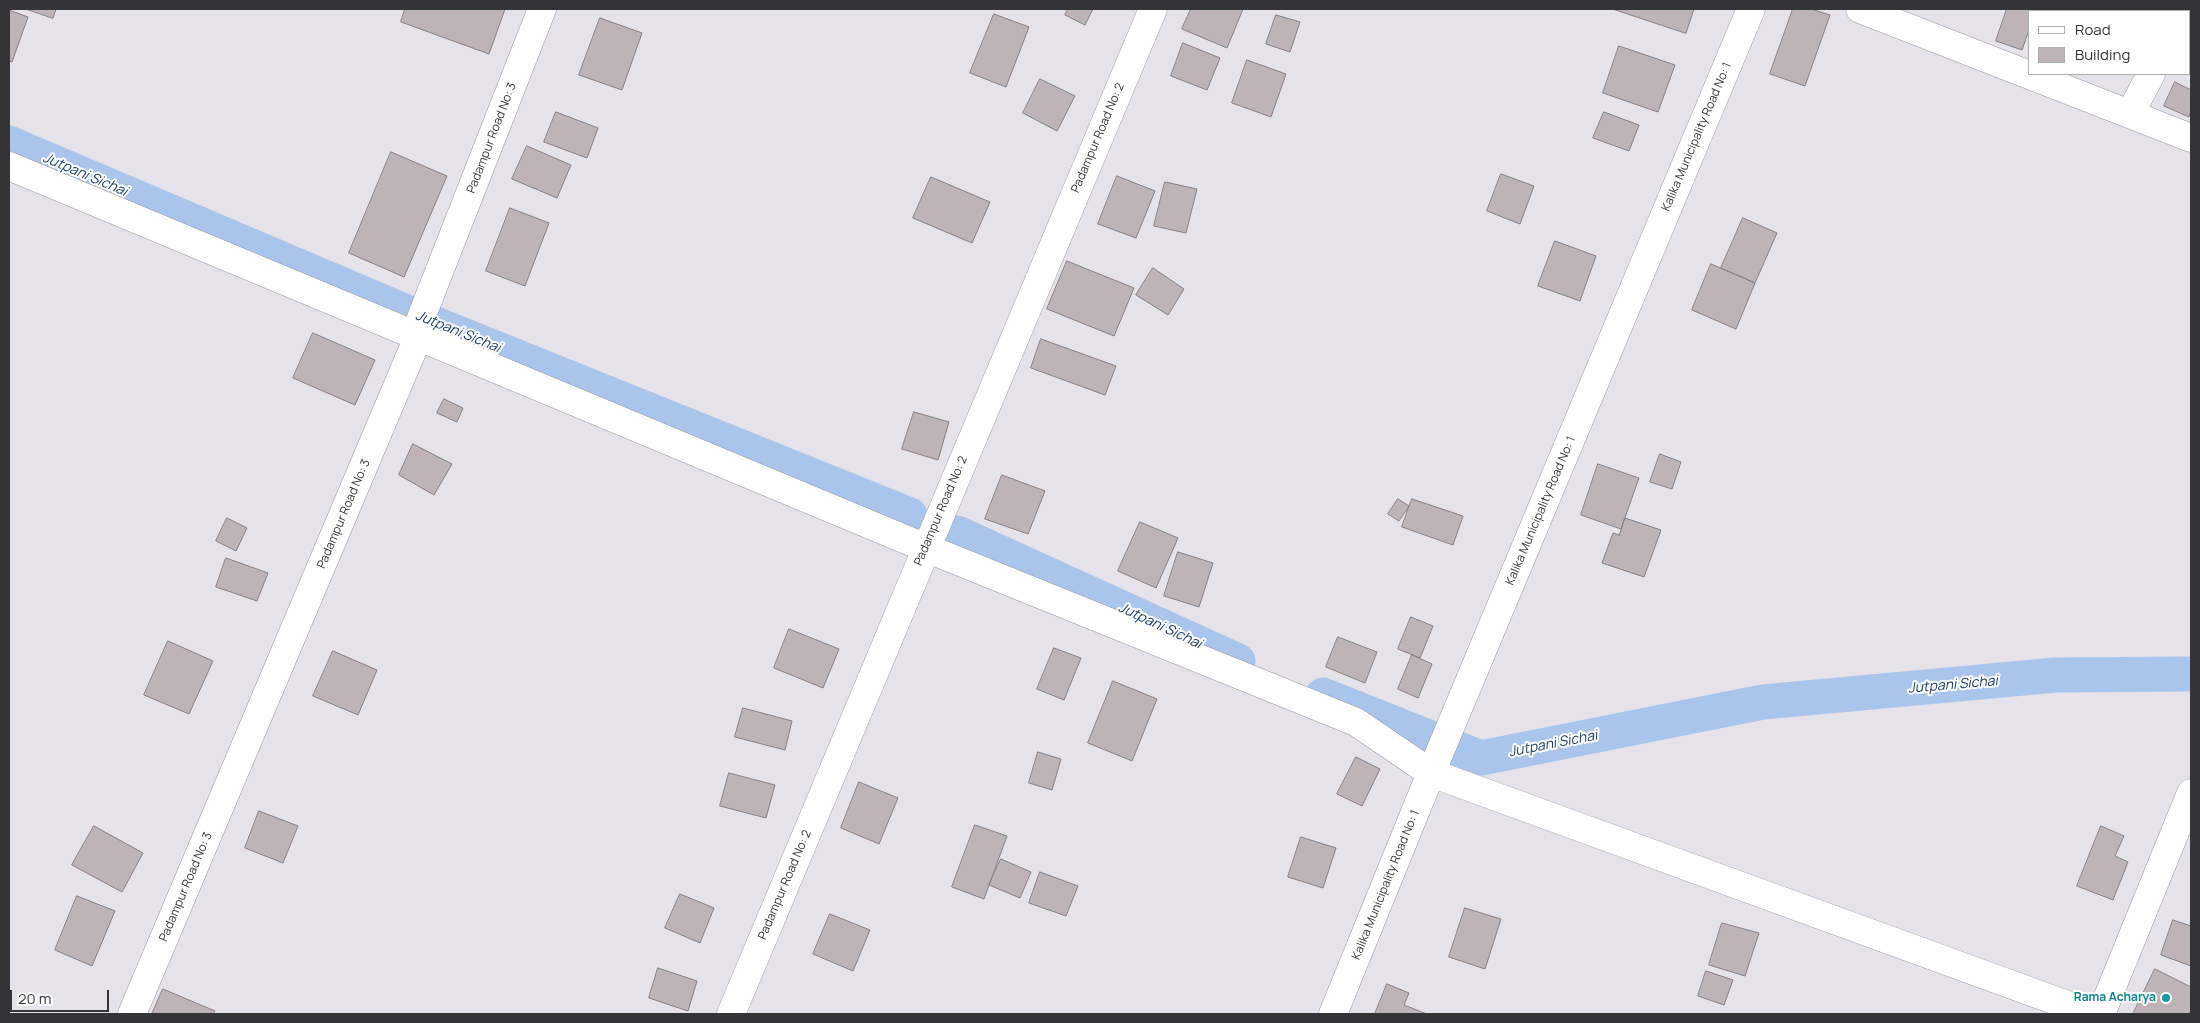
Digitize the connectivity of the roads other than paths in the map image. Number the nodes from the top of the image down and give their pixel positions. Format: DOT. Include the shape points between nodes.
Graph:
graph roads {
  1 [pos="542,9"];
  2 [pos="1153,9"];
  3 [pos="1751,9"];
  4 [pos="1860,9"];
  5 [pos="2028,74"];
  6 [pos="2030,75"];
  7 [pos="2150,75"];
  8 [pos="2130,114"];
  9 [pos="2191,138"];
  10 [pos="9,166"];
  11 [pos="419,335"];
  12 [pos="926,548"];
  13 [pos="1431,773"];
  14 [pos="2191,793"];
  15 [pos="132,1014"];
  16 [pos="731,1014"];
  17 [pos="1333,1014"];
  18 [pos="2092,1014"];
  19 [pos="2101,1014"];
  1 -- 11 [label="street, Padampur Road No: 3" via="421,318"];
  2 -- 12 [label="street, Padampur Road No: 2"];
  3 -- 13 [label="street, Kalika Municipality Road No: 1"];
  4 -- 5 [label="street"];
  6 -- 8 [label="street"];
  7 -- 8 [label="street"];
  8 -- 9 [label="street"];
  10 -- 11 [label="street"];
  11 -- 12 [label="street"];
  11 -- 15 [label="street, Padampur Road No: 3"];
  12 -- 13 [label="street" via="1356,722"];
  12 -- 16 [label="street, Padampur Road No: 2"];
  13 -- 17 [label="street, Kalika Municipality Road No: 1"];
  13 -- 18 [label="street"];
  14 -- 19 [label="street"];
}
